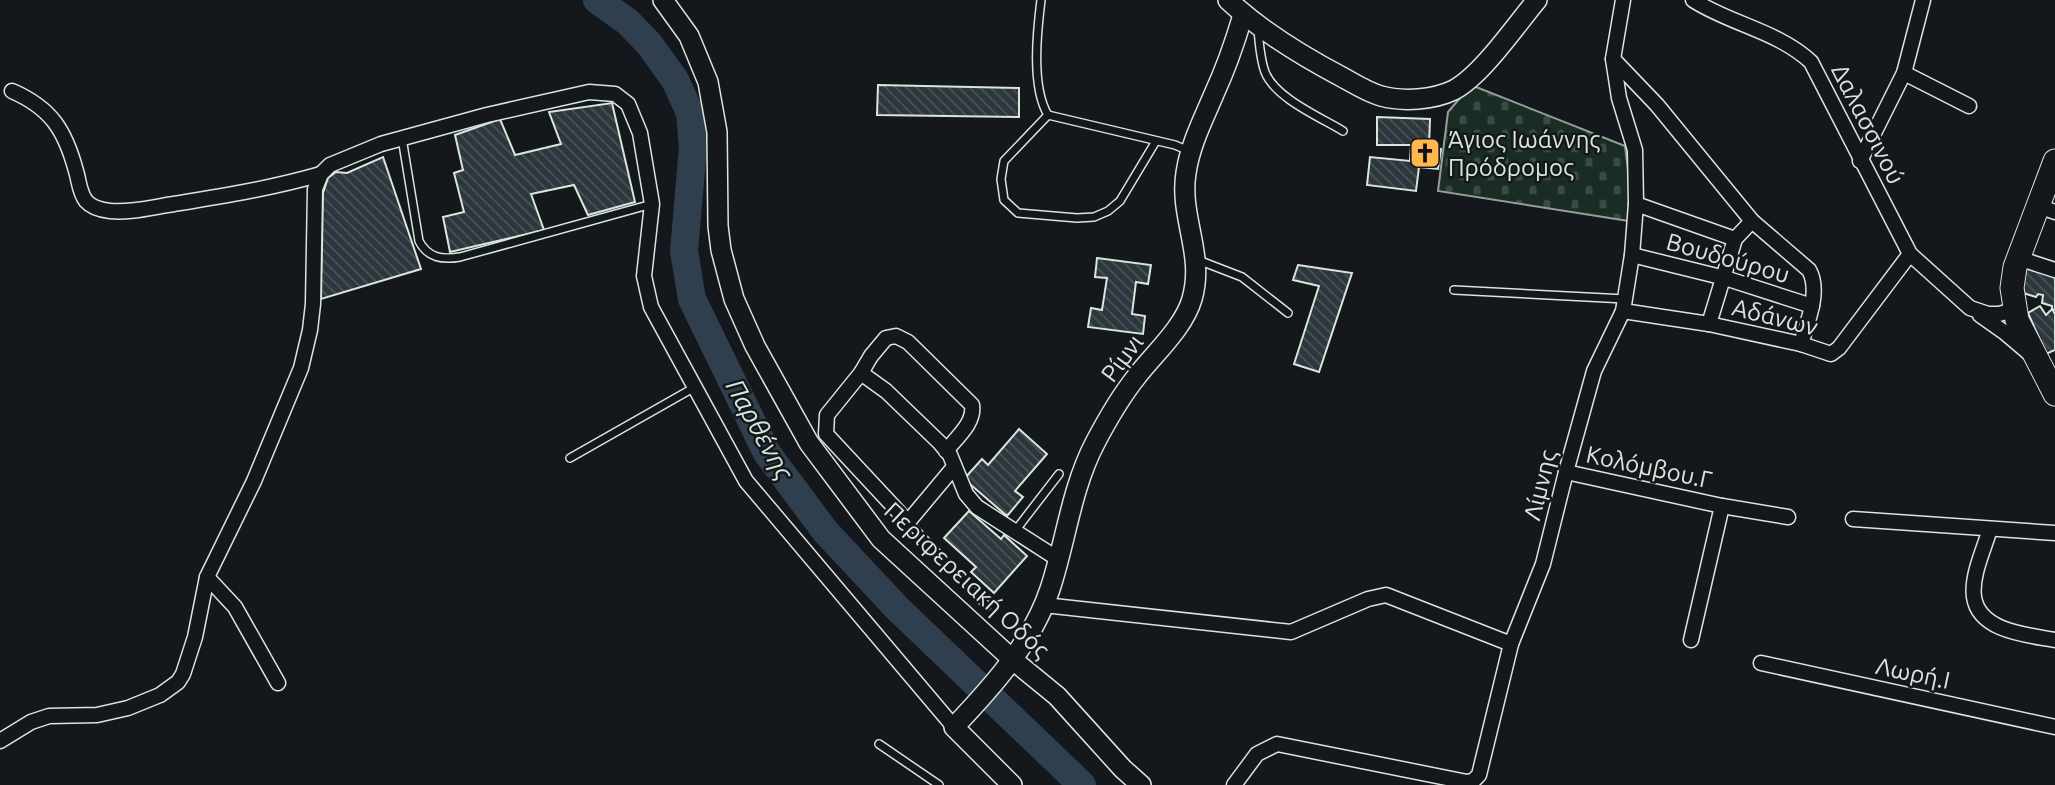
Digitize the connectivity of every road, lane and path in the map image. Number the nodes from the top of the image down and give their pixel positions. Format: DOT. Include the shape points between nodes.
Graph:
graph roads {
  1 [pos="663,0"];
  2 [pos="1041,0"];
  3 [pos="1228,0"];
  4 [pos="1537,0"];
  5 [pos="1623,0"];
  6 [pos="1693,0"];
  7 [pos="1923,0"];
  8 [pos="1250,19"];
  9 [pos="1613,59"];
  10 [pos="1904,73"];
  11 [pos="12,91"];
  12 [pos="1969,106"];
  13 [pos="1048,115"];
  14 [pos="1343,131"];
  15 [pos="402,138"];
  16 [pos="1156,141"];
  17 [pos="1190,151"];
  18 [pos="1860,161"];
  19 [pos="2055,161"];
  20 [pos="321,174"];
  21 [pos="2055,190"];
  22 [pos="652,204"];
  23 [pos="1636,204"];
  24 [pos="2047,209"];
  25 [pos="1752,221"];
  26 [pos="1735,239"];
  27 [pos="1910,254"];
  28 [pos="1632,255"];
  29 [pos="2018,258"];
  30 [pos="1197,260"];
  31 [pos="2055,270"];
  32 [pos="1725,278"];
  33 [pos="1454,290"];
  34 [pos="1624,305"];
  35 [pos="1812,306"];
  36 [pos="1970,308"];
  37 [pos="2014,310"];
  38 [pos="1289,313"];
  39 [pos="1709,324"];
  40 [pos="1801,344"];
  41 [pos="2036,360"];
  42 [pos="861,373"];
  43 [pos="695,387"];
  44 [pos="2055,394"];
  45 [pos="946,451"];
  46 [pos="570,458"];
  47 [pos="954,467"];
  48 [pos="1566,472"];
  49 [pos="1059,474"];
  50 [pos="1722,506"];
  51 [pos="1788,517"];
  52 [pos="1853,519"];
  53 [pos="908,522"];
  54 [pos="1990,529"];
  55 [pos="1015,531"];
  56 [pos="2055,533"];
  57 [pos="1058,559"];
  58 [pos="207,577"];
  59 [pos="1044,605"];
  60 [pos="987,606"];
  61 [pos="1691,640"];
  62 [pos="2055,640"];
  63 [pos="1511,644"];
  64 [pos="1013,660"];
  65 [pos="1761,663"];
  66 [pos="278,683"];
  67 [pos="954,727"];
  68 [pos="2055,727"];
  69 [pos="0,741"];
  70 [pos="879,744"];
  71 [pos="939,785"];
  72 [pos="1012,785"];
  73 [pos="1141,785"];
  74 [pos="1234,785"];
  1 -- 64 [label="street, Περιφερειακή Οδός" via="689,36 708,82 717,132 721,250 734,299 755,346 809,443 881,539"];
  2 -- 13 [label="lane" via="1035,40 1042,104"];
  3 -- 8 [label="street"];
  4 -- 8 [label="street" via="1466,81 1442,94 1418,99 1372,93 1317,64"];
  5 -- 9 [label="street, Λίμνης"];
  6 -- 18 [label="street, Δαλασσινού" via="1790,46 1811,62"];
  7 -- 10 [label="street"];
  8 -- 14 [label="lane" via="1272,84"];
  8 -- 17 [label="street, Ρίμνι"];
  9 -- 23 [label="street, Λίμνης" via="1635,150"];
  9 -- 25 [label="street"];
  10 -- 12 [label="street"];
  10 -- 18 [label="street"];
  11 -- 20 [label="street" via="48,113 70,152 83,196 102,210 190,202"];
  13 -- 16 [label="lane"];
  13 -- 16 [label="lane" via="1004,161 1004,200 1018,213 1077,218 1108,211 1120,201"];
  15 -- 20 [label="street" via="340,160"];
  15 -- 22 [label="street" via="589,92 615,94 628,104 640,133"];
  15 -- 22 [label="lane" via="419,241 427,253 439,258 460,257"];
  16 -- 17 [label="lane"];
  17 -- 30 [label="street, Ρίμνι" via="1185,192"];
  18 -- 27 [label="street, Δαλασσινού"];
  19 -- 24 [label="main road"];
  20 -- 58 [label="street" via="313,212 310,330 301,368"];
  21 -- 24 [label="main road"];
  22 -- 43 [label="street" via="644,276 651,307"];
  23 -- 26 [label="street"];
  23 -- 28 [label="street, Λίμνης"];
  24 -- 29 [label="main road"];
  25 -- 26 [label="street"];
  25 -- 35 [label="street" via="1809,270"];
  26 -- 32 [label="street"];
  27 -- 36 [label="street, Δαλασσινού"];
  27 -- 40 [label="street, Αδάνων" via="1835,352"];
  28 -- 32 [label="street, Βουδούρου"];
  28 -- 34 [label="street, Λίμνης"];
  29 -- 31 [label="street"];
  29 -- 37 [label="main road" via="2013,277"];
  30 -- 38 [label="lane" via="1242,277"];
  30 -- 57 [label="street, Ρίμνι" via="1192,299 1184,317 1135,379 1094,445 1066,522"];
  32 -- 35 [label="street, Βουδούρου"];
  32 -- 39 [label="street"];
  33 -- 34 [label="lane"];
  34 -- 39 [label="street, Αδάνων"];
  34 -- 48 [label="street, Λίμνης" via="1594,371"];
  35 -- 40 [label="street"];
  36 -- 37 [label="street" via="1988,314"];
  36 -- 41 [label="street, Δαλασσινού"];
  37 -- 41 [label="main road"];
  39 -- 40 [label="street, Αδάνων"];
  41 -- 44 [label="main road"];
  42 -- 45 [label="street" via="886,391"];
  42 -- 45 [label="street" via="886,338 908,342 972,405 969,422"];
  42 -- 53 [label="street" via="827,415 826,434"];
  43 -- 46 [label="lane"];
  43 -- 67 [label="street" via="746,481"];
  45 -- 47 [label="street"];
  47 -- 53 [label="street"];
  47 -- 55 [label="street" via="977,508"];
  48 -- 50 [label="street, Κολόμβου.Γ"];
  48 -- 63 [label="street, Λίμνης" via="1543,564"];
  49 -- 55 [label="lane"];
  50 -- 51 [label="street, Κολόμβου.Γ"];
  50 -- 61 [label="street, Κολόμβου.Γ"];
  52 -- 54 [label="street"];
  53 -- 60 [label="lane"];
  54 -- 56 [label="street"];
  54 -- 62 [label="street" via="1975,579 1978,608 1998,626"];
  55 -- 57 [label="street"];
  57 -- 59 [label="street, Ρίμνι"];
  58 -- 66 [label="street" via="235,607"];
  58 -- 69 [label="street" via="188,664 170,689 108,713 40,718"];
  59 -- 63 [label="street" via="1291,632 1386,595"];
  59 -- 64 [label="street, Ρίμνι"];
  63 -- 74 [label="street, Λίμνης" via="1485,758 1473,781 1277,744 1257,754"];
  64 -- 67 [label="street, Ρίμνι"];
  64 -- 73 [label="street, Περιφερειακή Οδός" via="1057,696"];
  65 -- 68 [label="street, Λωρή.Ι"];
  67 -- 72 [label="street"];
  70 -- 71 [label="lane"];
}
